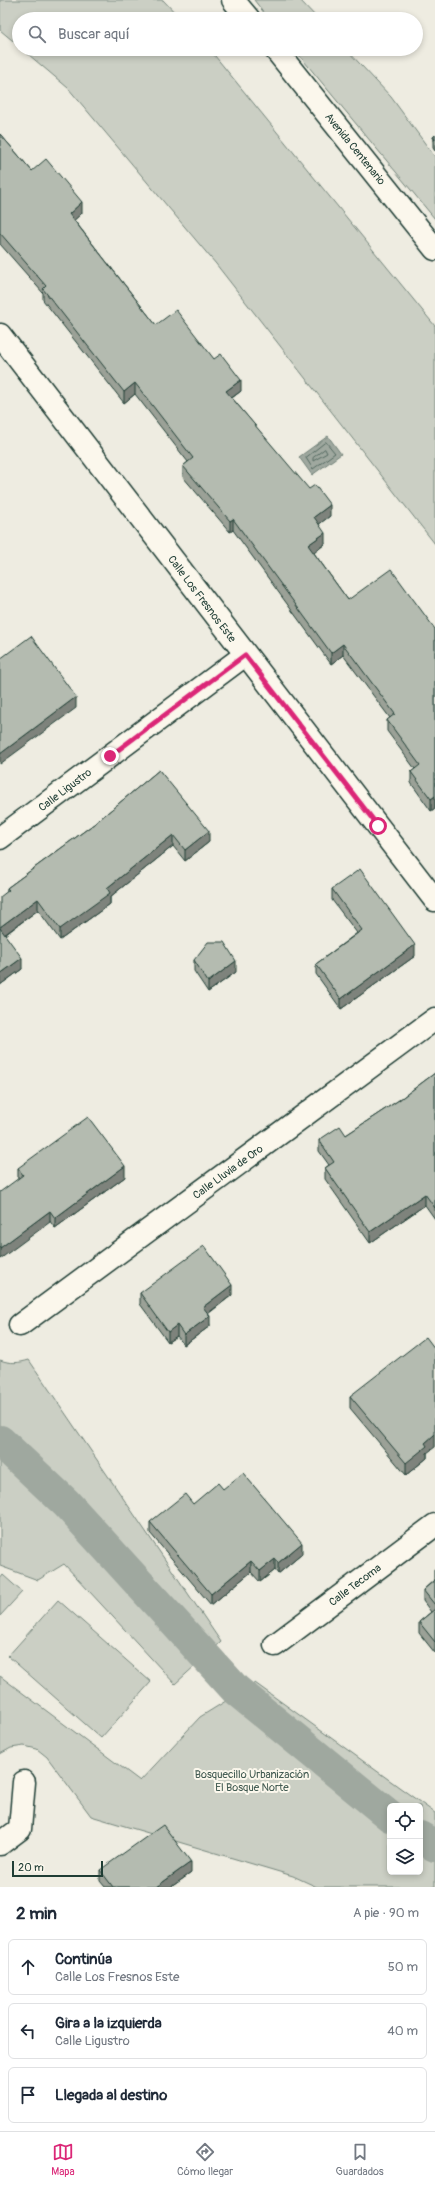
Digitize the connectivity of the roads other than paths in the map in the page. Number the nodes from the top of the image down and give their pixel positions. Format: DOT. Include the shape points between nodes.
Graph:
graph roads {
  1 [pos="233,0"];
  2 [pos="243,12"];
  3 [pos="281,56"];
  4 [pos="435,249"];
  5 [pos="0,335"];
  6 [pos="245,655"];
  7 [pos="0,838"];
  8 [pos="435,900"];
  9 [pos="435,1019"];
  10 [pos="20,1325"];
  11 [pos="435,1526"];
  12 [pos="275,1645"];
  13 [pos="24,1782"];
  14 [pos="0,1844"];
  1 -- 2 [label="street"];
  3 -- 4 [label="street, Avenida Centenario"];
  5 -- 6 [label="street, Calle Los Fresnos Este"];
  6 -- 7 [label="street, Calle Ligustro"];
  6 -- 8 [label="street, Calle Los Fresnos Este"];
  9 -- 10 [label="street, Calle Lluvia de Oro"];
  11 -- 12 [label="street, Calle Tecoma"];
  13 -- 14 [label="street" via="20,1830"];
}
